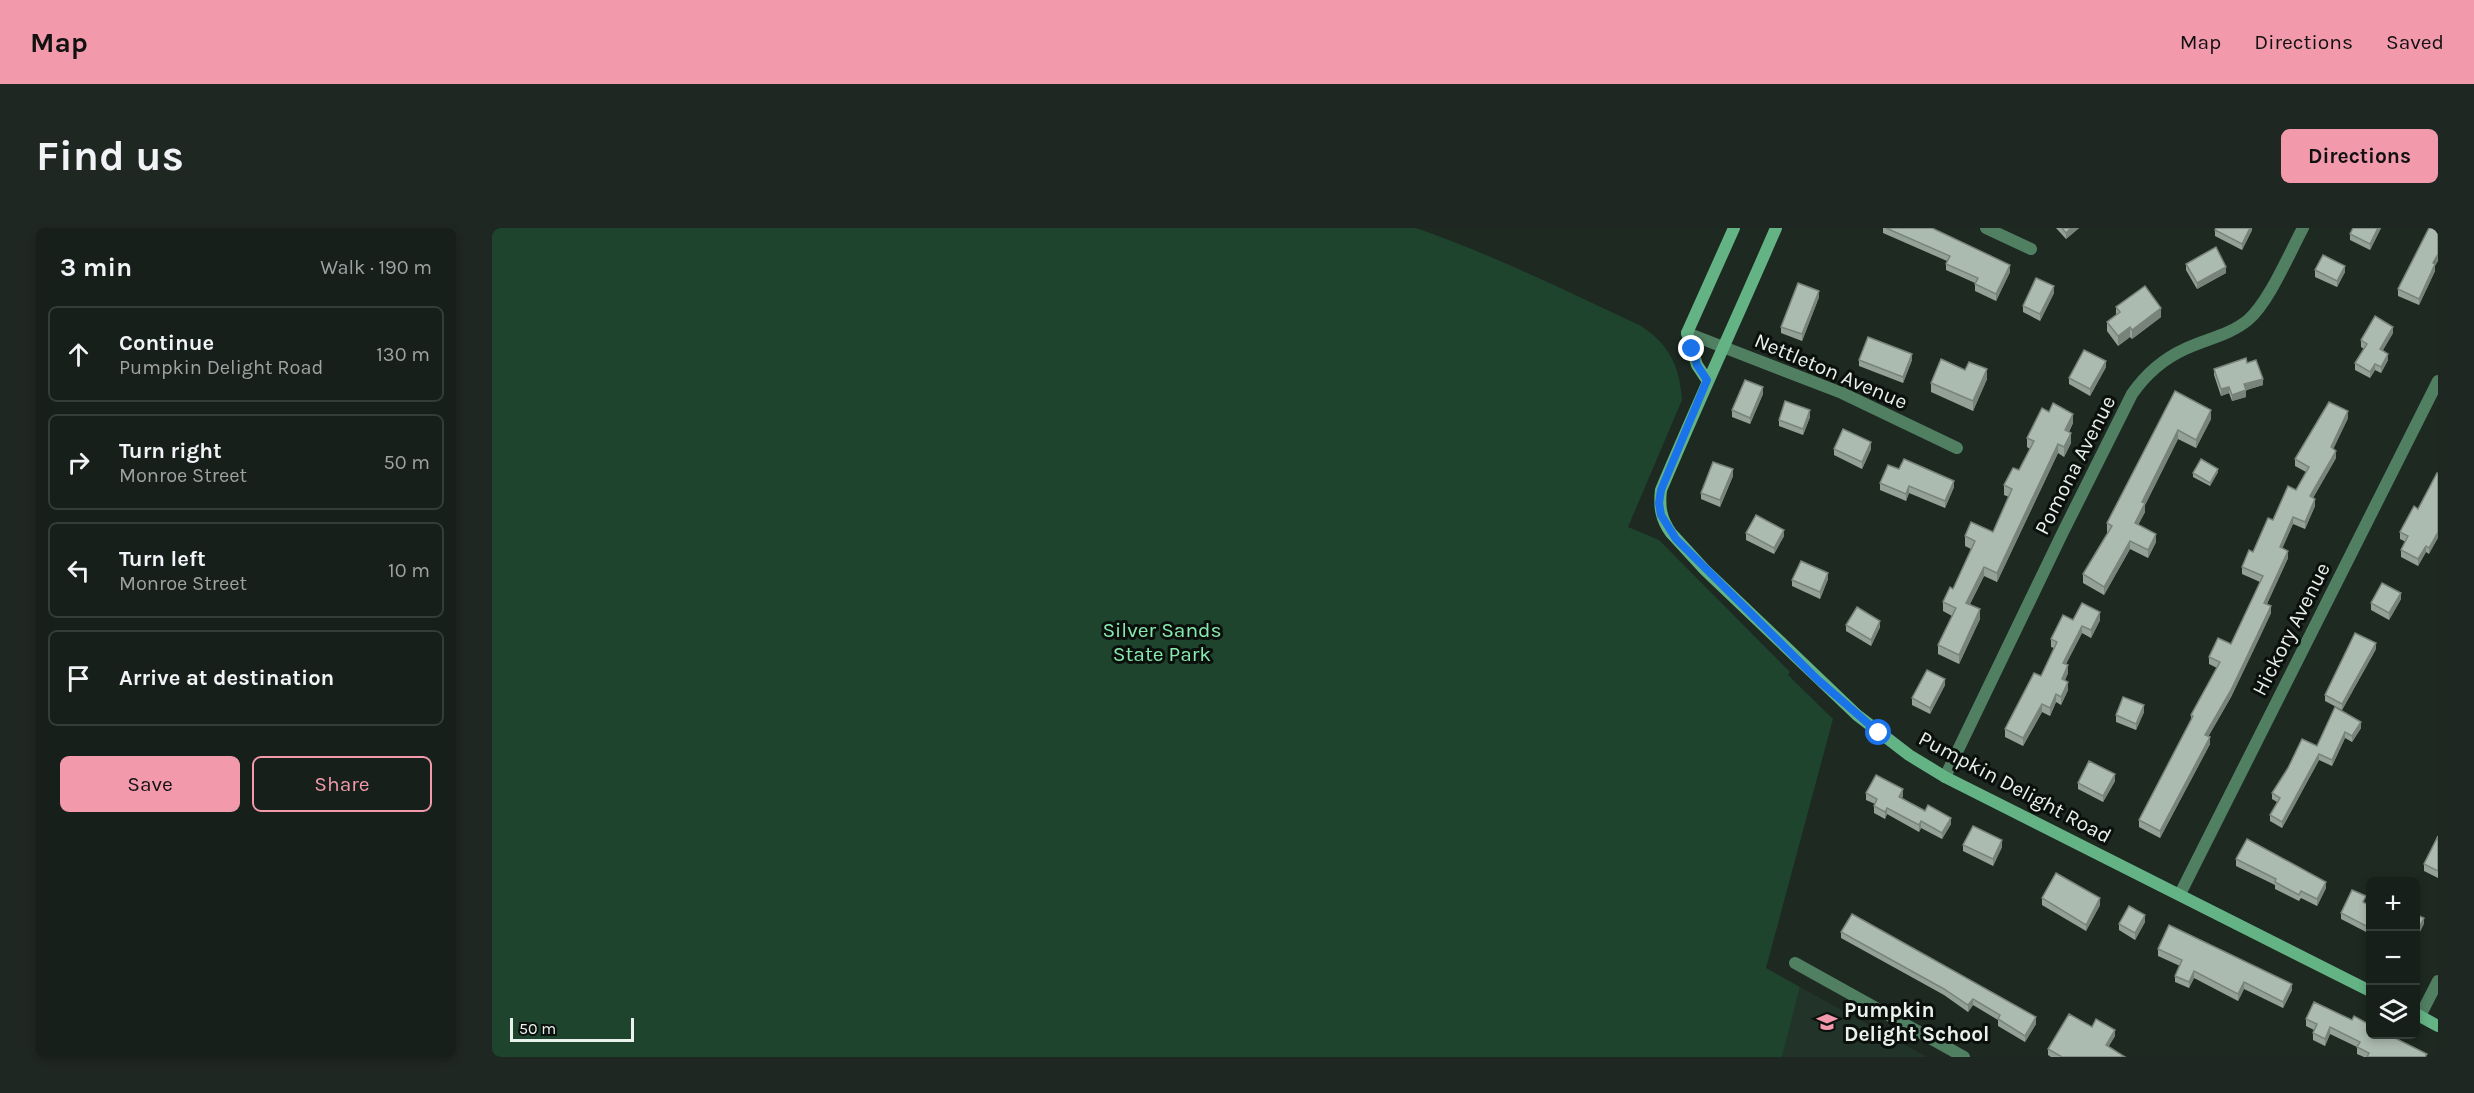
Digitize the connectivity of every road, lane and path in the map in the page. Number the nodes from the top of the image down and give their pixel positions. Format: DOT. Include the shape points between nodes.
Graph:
graph roads {
  1 [pos="1734,228"];
  2 [pos="1776,228"];
  3 [pos="1986,228"];
  4 [pos="2302,228"];
  5 [pos="2031,249"];
  6 [pos="1687,333"];
  7 [pos="1724,349"];
  8 [pos="1707,380"];
  9 [pos="2438,381"];
  10 [pos="1957,448"];
  11 [pos="1945,777"];
  12 [pos="2180,894"];
  13 [pos="1795,963"];
  14 [pos="2438,981"];
  15 [pos="2366,989"];
  16 [pos="2420,1012"];
  17 [pos="2420,1016"];
  18 [pos="2438,1026"];
  19 [pos="1964,1057"];
  1 -- 6 [label="street"];
  2 -- 7 [label="street"];
  3 -- 5 [label="street"];
  4 -- 11 [label="street, Pomona Avenue" via="2259,309 2233,329 2166,359 2144,376 2132,394"];
  6 -- 7 [label="street, Nettleton Avenue"];
  6 -- 8 [label="street" via="1697,365"];
  7 -- 8 [label="street"];
  7 -- 10 [label="street, Nettleton Avenue" via="1842,393"];
  8 -- 11 [label="street, Pumpkin Delight Road" via="1661,490 1659,503 1667,527 1706,570 1857,715"];
  9 -- 12 [label="street, Hickory Avenue"];
  11 -- 12 [label="street, Pumpkin Delight Road"];
  12 -- 15 [label="street, Pumpkin Delight Road"];
  13 -- 19 [label="street"];
  14 -- 16 [label="street"];
  17 -- 18 [label="street"];
}
